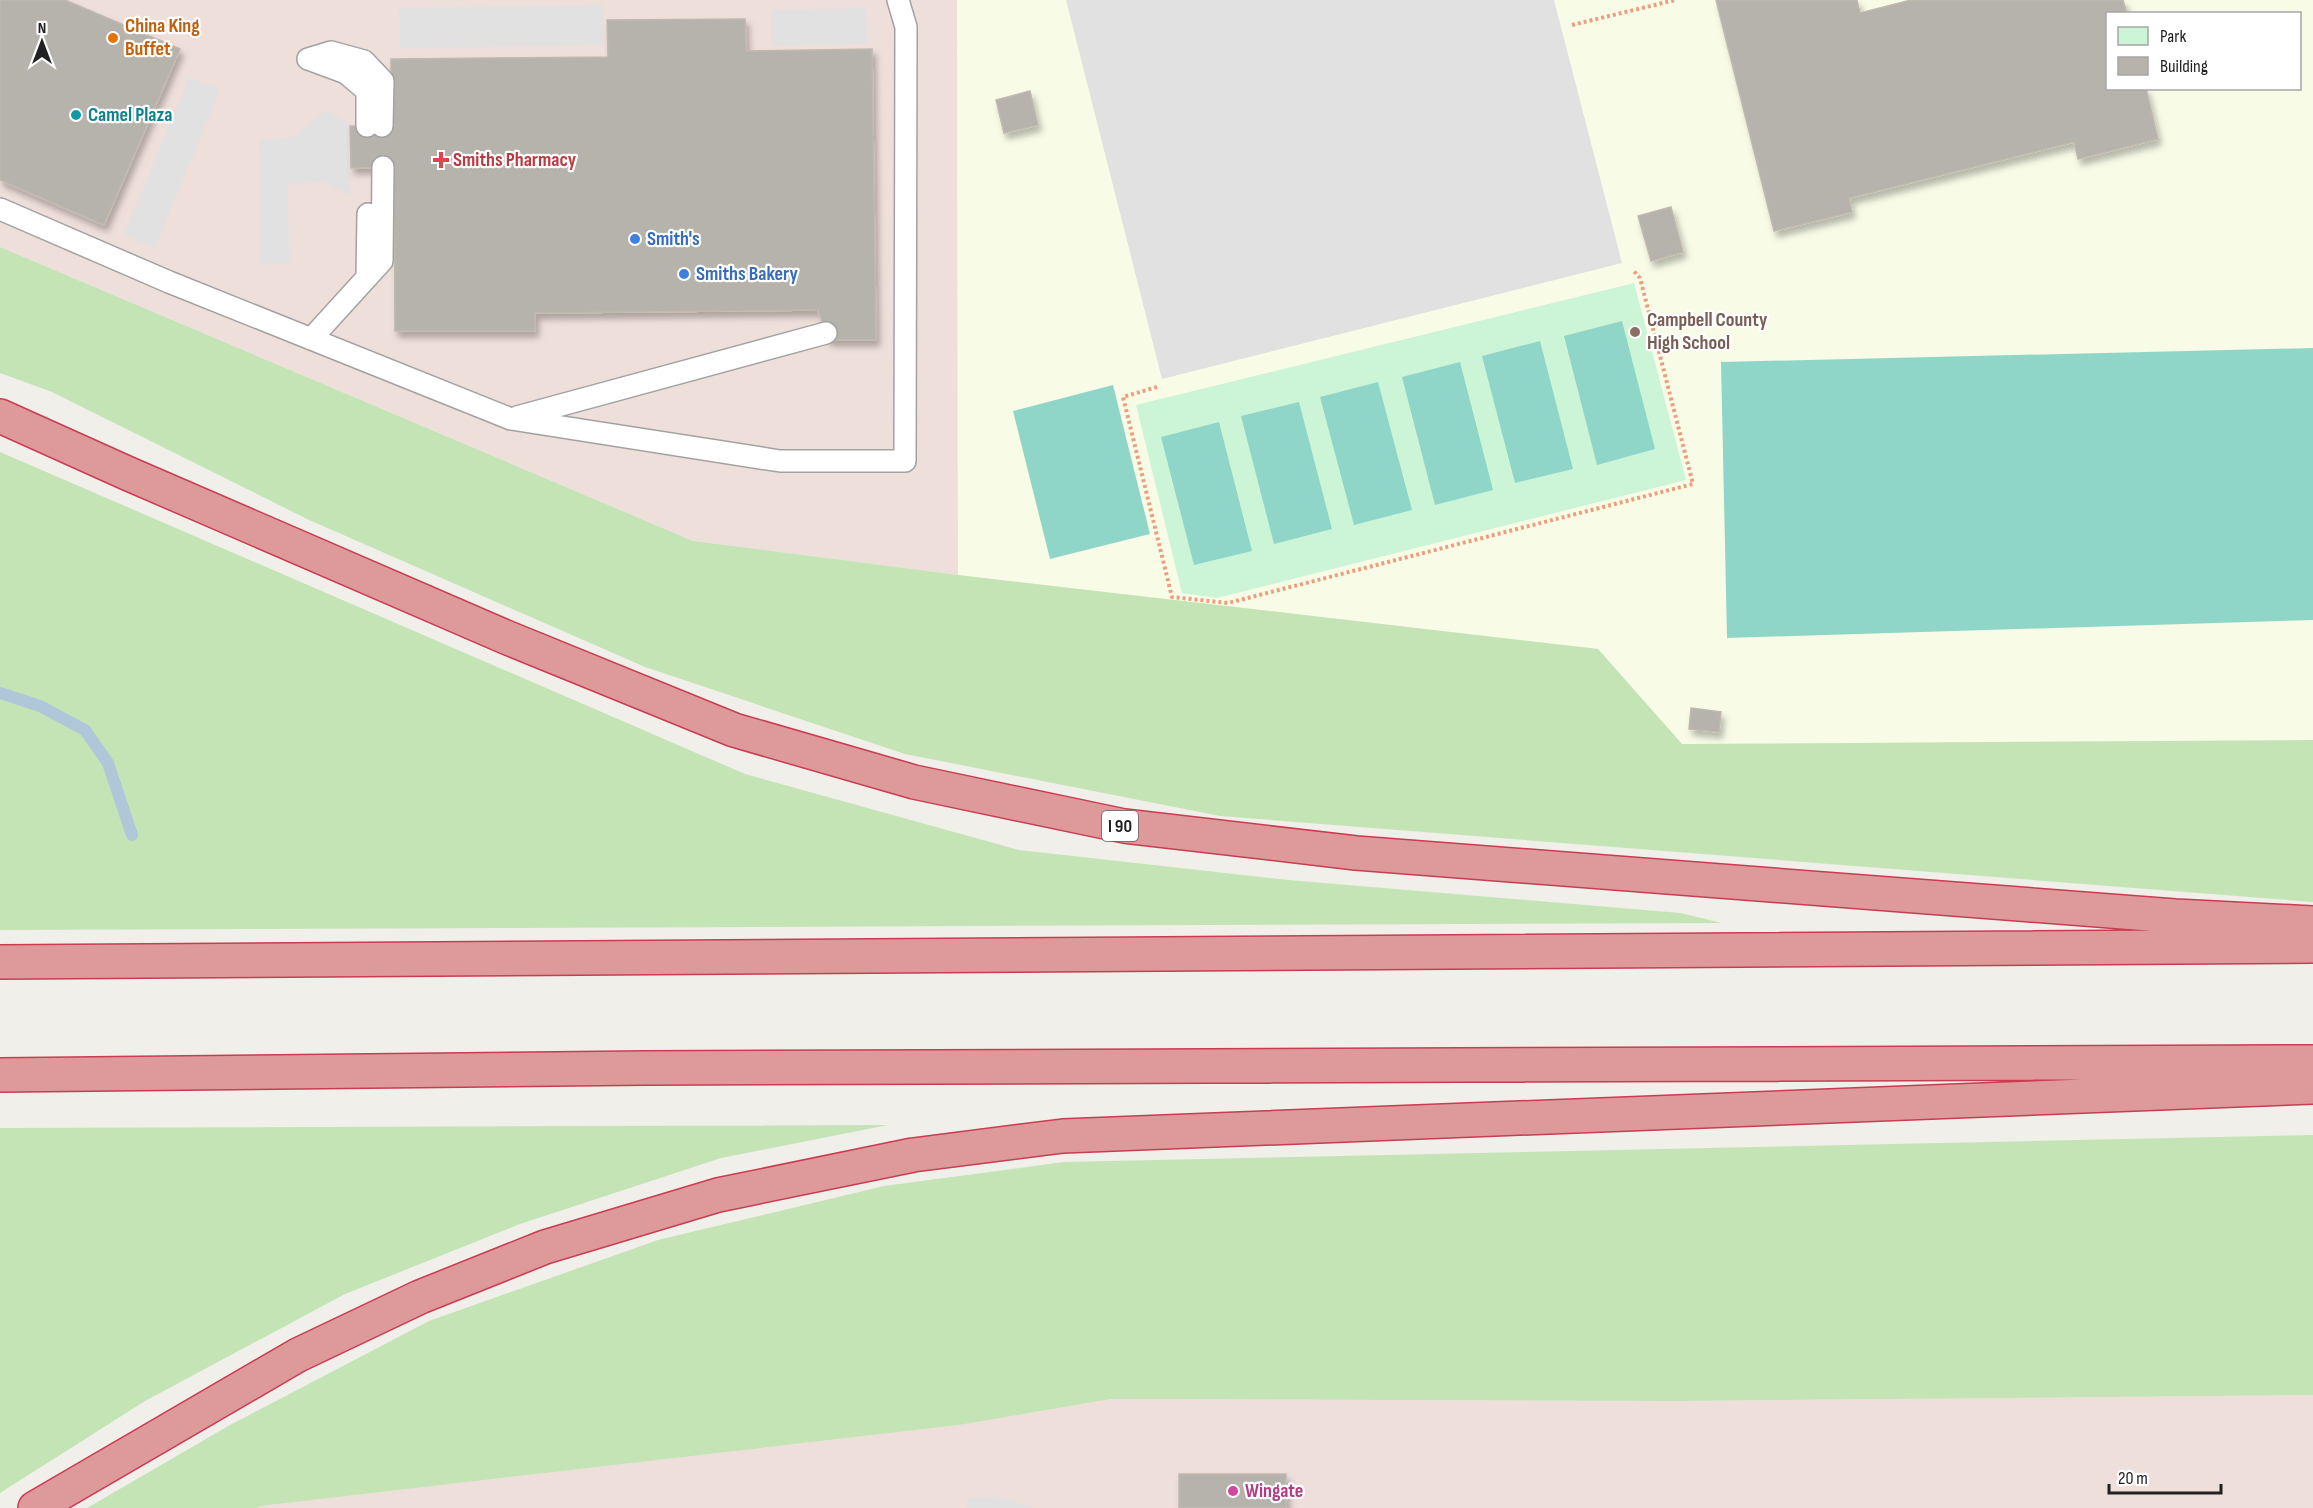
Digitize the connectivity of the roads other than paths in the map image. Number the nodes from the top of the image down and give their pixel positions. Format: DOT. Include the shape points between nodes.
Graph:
graph roads {
  1 [pos="898,0"];
  2 [pos="308,59"];
  3 [pos="375,126"];
  4 [pos="376,168"];
  5 [pos="0,209"];
  6 [pos="826,333"];
  7 [pos="311,339"];
  8 [pos="0,416"];
  9 [pos="511,419"];
  10 [pos="2313,923"];
  11 [pos="2313,946"];
  12 [pos="0,962"];
  13 [pos="2313,1062"];
  14 [pos="0,1075"];
  15 [pos="2313,1087"];
  16 [pos="35,1508"];
  1 -- 9 [label="lane" via="906,27 906,461 780,461"];
  2 -- 3 [label="lane" via="346,73 367,91"];
  4 -- 7 [label="lane" via="382,261"];
  5 -- 7 [label="lane"];
  6 -- 9 [label="lane"];
  7 -- 9 [label="lane"];
  8 -- 10 [label="highway, I 90" via="497,633 734,730 914,782 1124,826 1356,854"];
  11 -- 12 [label="highway"];
  13 -- 14 [label="highway" via="645,1068"];
  15 -- 16 [label="highway" via="1074,1136 913,1155 718,1195 545,1247 430,1293 298,1355"];
}
